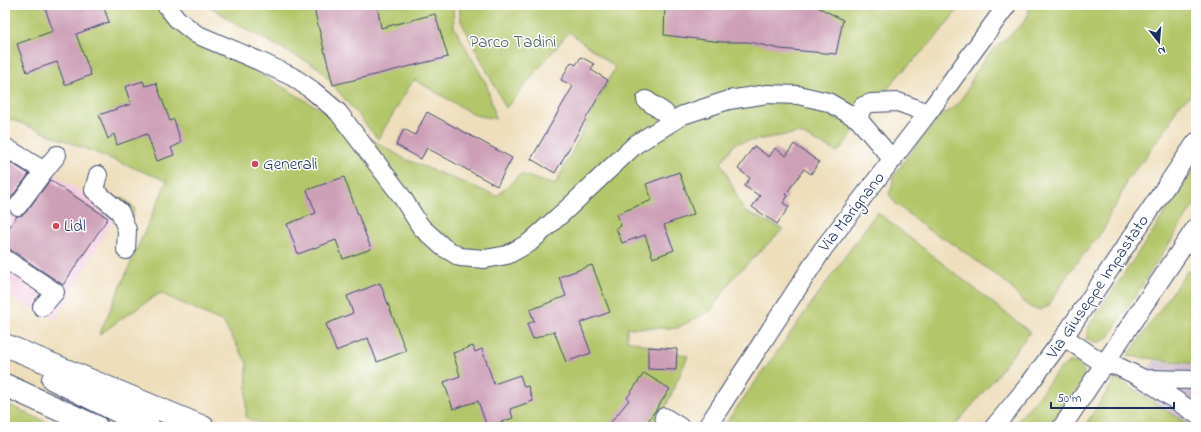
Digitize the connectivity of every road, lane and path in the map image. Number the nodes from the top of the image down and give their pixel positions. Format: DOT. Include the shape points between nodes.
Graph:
graph roads {
  1 [pos="166,5"];
  2 [pos="1007,5"];
  3 [pos="646,100"];
  4 [pos="928,114"];
  5 [pos="858,119"];
  6 [pos="671,122"];
  7 [pos="1196,142"];
  8 [pos="5,147"];
  9 [pos="57,155"];
  10 [pos="893,160"];
  11 [pos="44,171"];
  12 [pos="98,176"];
  13 [pos="18,206"];
  14 [pos="1196,227"];
  15 [pos="126,250"];
  16 [pos="1189,251"];
  17 [pos="5,259"];
  18 [pos="42,307"];
  19 [pos="1064,337"];
  20 [pos="5,345"];
  21 [pos="5,356"];
  22 [pos="1111,365"];
  23 [pos="1144,379"];
  24 [pos="1196,380"];
  25 [pos="5,385"];
  26 [pos="1196,414"];
  27 [pos="664,417"];
  28 [pos="81,427"];
  29 [pos="97,427"];
  30 [pos="149,427"];
  31 [pos="203,427"];
  32 [pos="680,427"];
  33 [pos="707,427"];
  34 [pos="994,427"];
  35 [pos="1062,427"];
  1 -- 6 [label="street" via="177,19 196,34 259,60 293,78 338,112 400,194 421,227 443,248 460,257 485,259 507,255 529,242 636,144"];
  2 -- 4 [label="street, Via Marignano"];
  3 -- 6 [label="street" via="665,113"];
  4 -- 5 [label="street" via="898,102 871,103 863,106"];
  4 -- 10 [label="street, Via Marignano"];
  5 -- 6 [label="street" via="828,102 798,95 767,94 729,100 682,115"];
  5 -- 10 [label="street"];
  7 -- 19 [label="street, Via Giuseppe Impastato"];
  8 -- 11 [label="street"];
  9 -- 11 [label="street"];
  10 -- 33 [label="street, Via Marignano" via="822,249"];
  11 -- 13 [label="street"];
  12 -- 15 [label="street" via="94,190 120,212 127,230"];
  14 -- 16 [label="street"];
  16 -- 22 [label="street"];
  17 -- 18 [label="street" via="55,292"];
  19 -- 22 [label="street"];
  19 -- 34 [label="street, Via Giuseppe Impastato"];
  20 -- 31 [label="highway"];
  21 -- 30 [label="highway"];
  22 -- 23 [label="street"];
  22 -- 35 [label="street"];
  23 -- 24 [label="street"];
  23 -- 26 [label="street"];
  25 -- 28 [label="highway"];
  25 -- 29 [label="highway"];
  27 -- 32 [label="street"];
}
